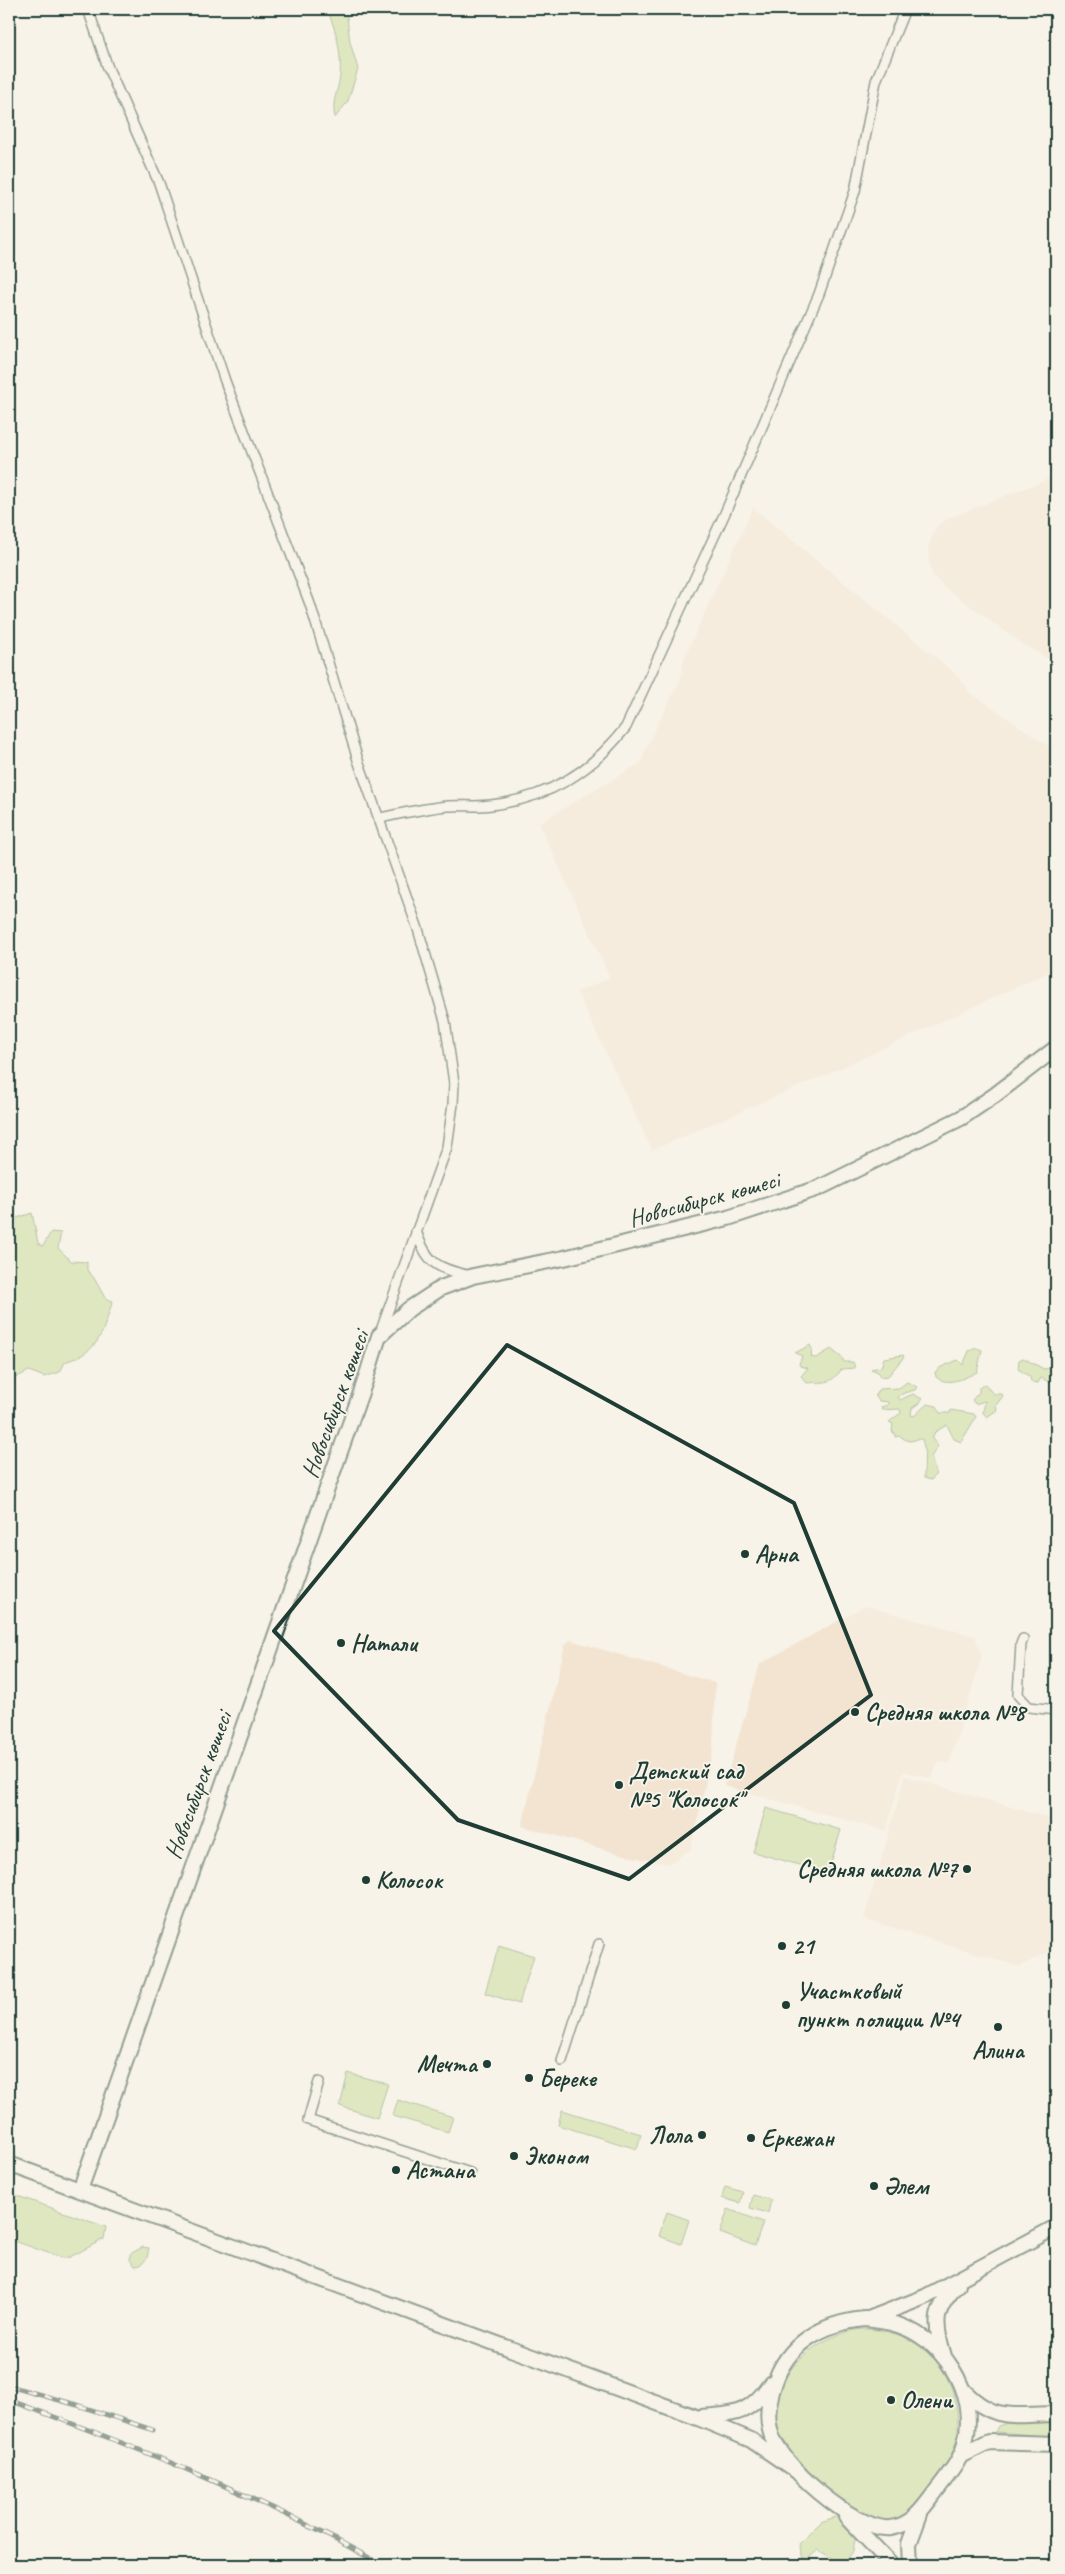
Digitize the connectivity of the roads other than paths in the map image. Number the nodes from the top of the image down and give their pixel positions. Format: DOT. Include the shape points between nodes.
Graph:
graph roads {
  1 [pos="88,9"];
  2 [pos="905,9"];
  3 [pos="380,818"];
  4 [pos="1056,1048"];
  5 [pos="416,1231"];
  6 [pos="473,1276"];
  7 [pos="379,1336"];
  8 [pos="1024,1639"];
  9 [pos="1056,1710"];
  10 [pos="599,1944"];
  11 [pos="562,2061"];
  12 [pos="319,2082"];
  13 [pos="9,2164"];
  14 [pos="470,2173"];
  15 [pos="80,2190"];
  16 [pos="1056,2227"];
  17 [pos="966,2276"];
  18 [pos="865,2320"];
  19 [pos="945,2359"];
  20 [pos="777,2374"];
  21 [pos="964,2391"];
  22 [pos="1056,2414"];
  23 [pos="698,2418"];
  24 [pos="1056,2444"];
  25 [pos="960,2456"];
  26 [pos="798,2472"];
  27 [pos="832,2502"];
  28 [pos="920,2514"];
  29 [pos="892,2565"];
  30 [pos="910,2565"];
  1 -- 3 [label="street" via="108,68 159,183 225,381 320,633 338,698"];
  2 -- 3 [label="street" via="876,81 855,191 820,294 725,513 626,726 608,750 555,788 489,806 442,806"];
  3 -- 5 [label="street" via="439,1000 452,1064 453,1104 446,1147"];
  4 -- 6 [label="street, Новосибирск көшесі" via="961,1118 819,1188 719,1221"];
  5 -- 6 [label="street" via="432,1263"];
  5 -- 7 [label="street"];
  6 -- 7 [label="street, Новосибирск көшесі" via="426,1297"];
  7 -- 15 [label="street, Новосибирск көшесі"];
  8 -- 9 [label="street" via="1018,1695 1029,1707"];
  10 -- 11 [label="street"];
  12 -- 14 [label="street" via="308,2120"];
  13 -- 15 [label="street"];
  15 -- 23 [label="street"];
  16 -- 17 [label="street"];
  17 -- 18 [label="street" via="905,2306"];
  17 -- 19 [label="street" via="946,2296 937,2318"];
  18 -- 19 [label="street" via="892,2323 914,2332"];
  18 -- 20 [label="street" via="834,2324 813,2334 794,2350"];
  19 -- 21 [label="street"];
  20 -- 23 [label="street" via="750,2407 735,2414"];
  20 -- 26 [label="street" via="769,2406 770,2430 780,2451"];
  21 -- 22 [label="street" via="976,2404 995,2413"];
  21 -- 25 [label="street" via="968,2425"];
  23 -- 26 [label="street" via="751,2440"];
  24 -- 25 [label="street" via="988,2442"];
  25 -- 28 [label="street"];
  26 -- 27 [label="street"];
  27 -- 28 [label="street" via="881,2528 899,2526"];
  27 -- 29 [label="street"];
  28 -- 30 [label="street" via="909,2544"];
}
